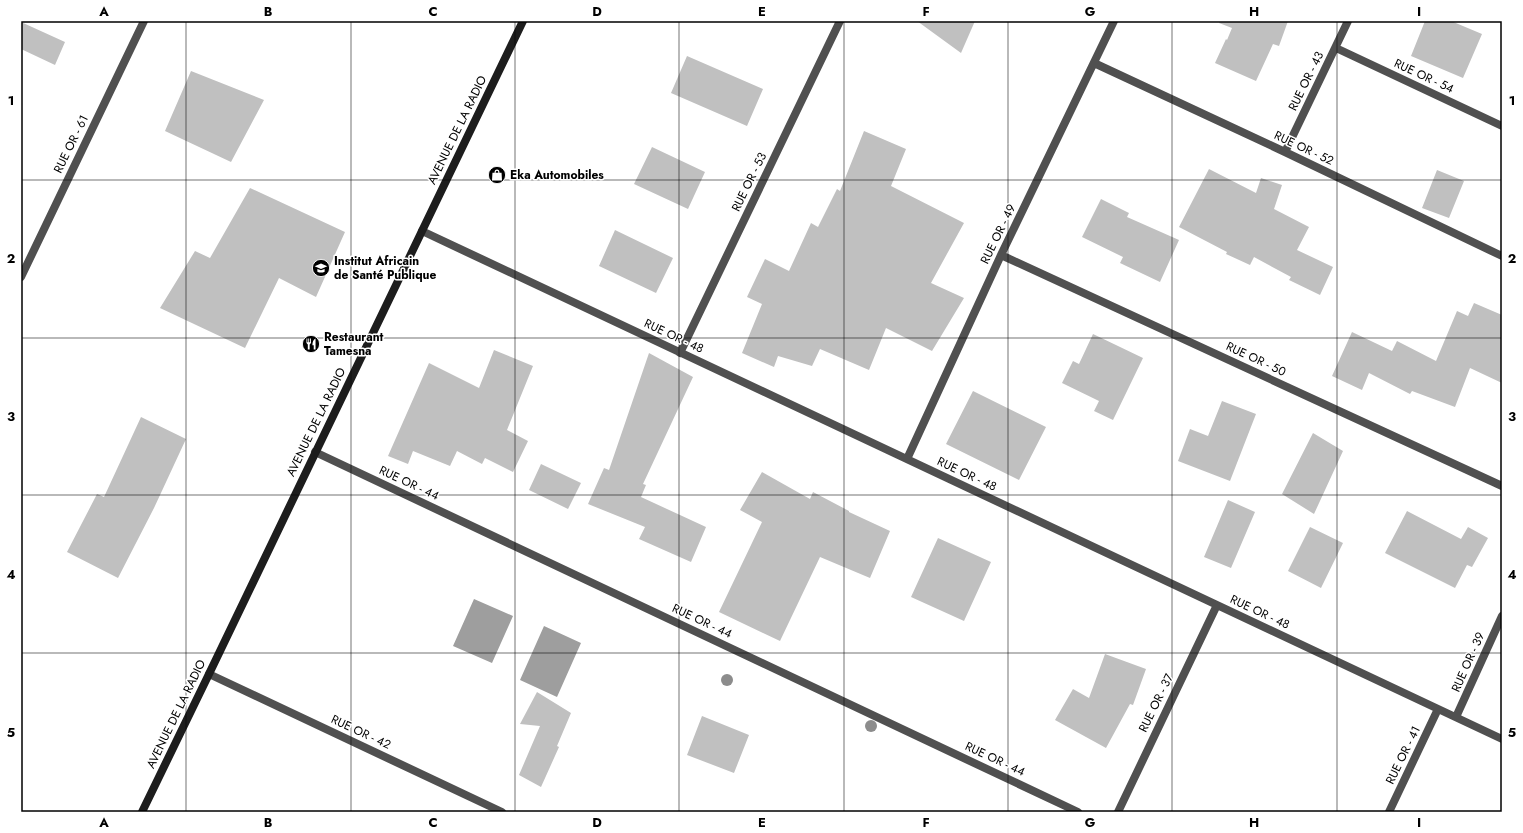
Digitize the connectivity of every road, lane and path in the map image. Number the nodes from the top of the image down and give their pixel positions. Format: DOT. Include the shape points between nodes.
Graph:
graph roads {
  1 [pos="144,21"];
  2 [pos="523,21"];
  3 [pos="840,21"];
  4 [pos="1114,21"];
  5 [pos="1348,21"];
  6 [pos="1336,48"];
  7 [pos="1094,63"];
  8 [pos="1502,126"];
  9 [pos="1285,152"];
  10 [pos="422,231"];
  11 [pos="1000,255"];
  12 [pos="1502,256"];
  13 [pos="21,277"];
  14 [pos="680,353"];
  15 [pos="315,452"];
  16 [pos="907,459"];
  17 [pos="1502,486"];
  18 [pos="1217,605"];
  19 [pos="1502,616"];
  20 [pos="209,674"];
  21 [pos="1438,709"];
  22 [pos="1456,717"];
  23 [pos="1502,739"];
  24 [pos="142,812"];
  25 [pos="502,812"];
  26 [pos="1078,812"];
  27 [pos="1118,812"];
  28 [pos="1389,812"];
  1 -- 13 [label="street, RUE OR - 61"];
  2 -- 10 [label="street, AVENUE DE LA RADIO"];
  3 -- 14 [label="street, RUE OR - 53"];
  4 -- 7 [label="street, RUE OR - 49"];
  5 -- 6 [label="street, RUE OR - 43"];
  6 -- 8 [label="street, RUE OR - 54"];
  6 -- 9 [label="street, RUE OR - 43"];
  7 -- 9 [label="street, RUE OR - 52"];
  7 -- 11 [label="street, RUE OR - 49"];
  9 -- 12 [label="street, RUE OR - 52"];
  10 -- 14 [label="street, RUE OR - 48"];
  10 -- 15 [label="street, AVENUE DE LA RADIO"];
  11 -- 16 [label="street, RUE OR - 49"];
  11 -- 17 [label="street, RUE OR - 50"];
  14 -- 16 [label="street, RUE OR - 48"];
  15 -- 20 [label="street, AVENUE DE LA RADIO"];
  15 -- 26 [label="street, RUE OR - 44"];
  16 -- 18 [label="street, RUE OR - 48"];
  18 -- 21 [label="street, RUE OR - 48"];
  18 -- 27 [label="street, RUE OR - 37"];
  19 -- 22 [label="street, RUE OR - 39"];
  20 -- 24 [label="street, AVENUE DE LA RADIO"];
  20 -- 25 [label="street, RUE OR - 42"];
  21 -- 22 [label="street, RUE OR - 48"];
  21 -- 28 [label="street, RUE OR - 41"];
  22 -- 23 [label="street, RUE OR - 48"];
}
